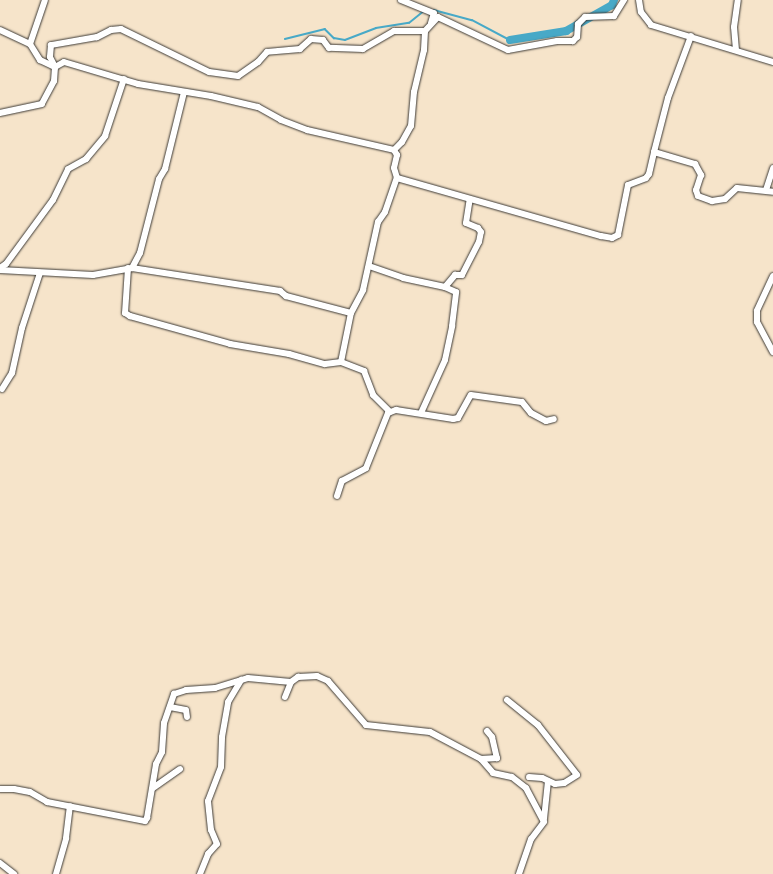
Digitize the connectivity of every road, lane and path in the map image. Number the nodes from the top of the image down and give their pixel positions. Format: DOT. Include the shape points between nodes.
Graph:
graph roads {
  1 [pos="45,0"];
  2 [pos="401,0"];
  3 [pos="624,0"];
  4 [pos="639,0"];
  5 [pos="738,0"];
  6 [pos="431,24"];
  7 [pos="0,30"];
  8 [pos="425,31"];
  9 [pos="691,36"];
  10 [pos="30,44"];
  11 [pos="736,50"];
  12 [pos="773,62"];
  13 [pos="56,67"];
  14 [pos="124,79"];
  15 [pos="184,92"];
  16 [pos="0,113"];
  17 [pos="394,150"];
  18 [pos="654,152"];
  19 [pos="773,168"];
  20 [pos="397,178"];
  21 [pos="766,190"];
  22 [pos="773,192"];
  23 [pos="470,198"];
  24 [pos="369,266"];
  25 [pos="0,268"];
  26 [pos="130,268"];
  27 [pos="40,274"];
  28 [pos="773,276"];
  29 [pos="445,287"];
  30 [pos="351,313"];
  31 [pos="773,352"];
  32 [pos="341,362"];
  33 [pos="2,389"];
  34 [pos="390,412"];
  35 [pos="421,413"];
  36 [pos="554,419"];
  37 [pos="338,496"];
  38 [pos="241,680"];
  39 [pos="291,682"];
  40 [pos="285,697"];
  41 [pos="507,700"];
  42 [pos="170,707"];
  43 [pos="187,717"];
  44 [pos="487,731"];
  45 [pos="481,759"];
  46 [pos="180,770"];
  47 [pos="528,777"];
  48 [pos="548,781"];
  49 [pos="153,788"];
  50 [pos="0,789"];
  51 [pos="70,806"];
  52 [pos="544,822"];
  53 [pos="0,863"];
  54 [pos="14,874"];
  55 [pos="56,874"];
  56 [pos="200,874"];
  57 [pos="519,874"];
  1 -- 10 [label="street"];
  2 -- 6 [label="street" via="434,13"];
  3 -- 6 [label="street" via="614,16 585,17 578,24 577,37 573,41 557,41 508,50 444,18 438,16"];
  4 -- 9 [label="street" via="640,12 651,25"];
  5 -- 11 [label="street" via="734,27"];
  6 -- 8 [label="street"];
  7 -- 10 [label="street"];
  8 -- 13 [label="street" via="394,31 363,49 330,48 323,40 311,39 300,49 267,52 238,76 210,72 121,29 111,30 97,37 51,45 50,57"];
  8 -- 17 [label="street" via="411,126"];
  9 -- 11 [label="street"];
  9 -- 18 [label="street" via="668,98"];
  10 -- 13 [label="street" via="40,60"];
  11 -- 12 [label="street"];
  13 -- 14 [label="street" via="64,62"];
  13 -- 16 [label="street" via="54,81 42,104"];
  14 -- 15 [label="street"];
  14 -- 25 [label="street" via="105,136 86,159 68,169 53,200 6,264"];
  15 -- 17 [label="street" via="258,107 280,120 307,130"];
  15 -- 26 [label="street" via="140,253"];
  17 -- 20 [label="street" via="397,155 394,168"];
  18 -- 21 [label="street" via="695,164 701,174 696,190 698,196 712,201 725,199 737,188"];
  18 -- 23 [label="street" via="646,178 628,185 618,235 612,238 583,232"];
  19 -- 21 [label="street"];
  20 -- 23 [label="street"];
  20 -- 24 [label="street" via="385,212 378,222"];
  21 -- 22 [label="street"];
  23 -- 29 [label="street" via="466,223 481,232 479,242 462,275 455,275"];
  24 -- 29 [label="street" via="403,278 440,288"];
  24 -- 30 [label="street" via="363,290"];
  25 -- 27 [label="street"];
  26 -- 27 [label="street" via="93,275"];
  26 -- 30 [label="street" via="280,292 286,296"];
  26 -- 32 [label="street" via="126,313 130,316 230,344 289,354 325,364"];
  27 -- 33 [label="street" via="22,328 12,373"];
  28 -- 31 [label="street" via="757,311 756,322"];
  29 -- 35 [label="street" via="456,292 451,332 445,360"];
  30 -- 32 [label="street"];
  32 -- 34 [label="street" via="364,371 374,395"];
  34 -- 35 [label="street" via="396,410"];
  34 -- 37 [label="street" via="366,468 342,481"];
  35 -- 36 [label="street" via="458,418 471,395 522,402 531,413 546,421"];
  38 -- 39 [label="street" via="256,677"];
  38 -- 42 [label="street" via="214,688 186,690 174,694"];
  38 -- 56 [label="street" via="228,702 222,737 221,767 208,801 211,830 217,844 208,854"];
  39 -- 40 [label="street"];
  39 -- 45 [label="street" via="298,676 317,676 328,681 366,725 430,732"];
  41 -- 48 [label="street" via="538,725 577,775 564,783 555,784"];
  42 -- 43 [label="street" via="186,710"];
  42 -- 49 [label="street" via="164,723 162,752 156,764"];
  44 -- 45 [label="street" via="492,737 497,758"];
  45 -- 52 [label="street" via="493,773 512,777 526,788"];
  46 -- 49 [label="street"];
  47 -- 48 [label="street"];
  48 -- 52 [label="street"];
  49 -- 51 [label="street" via="145,821"];
  50 -- 51 [label="street" via="30,792 47,802"];
  51 -- 55 [label="street" via="66,838"];
  52 -- 57 [label="street" via="531,839"];
  53 -- 54 [label="street"];
}
